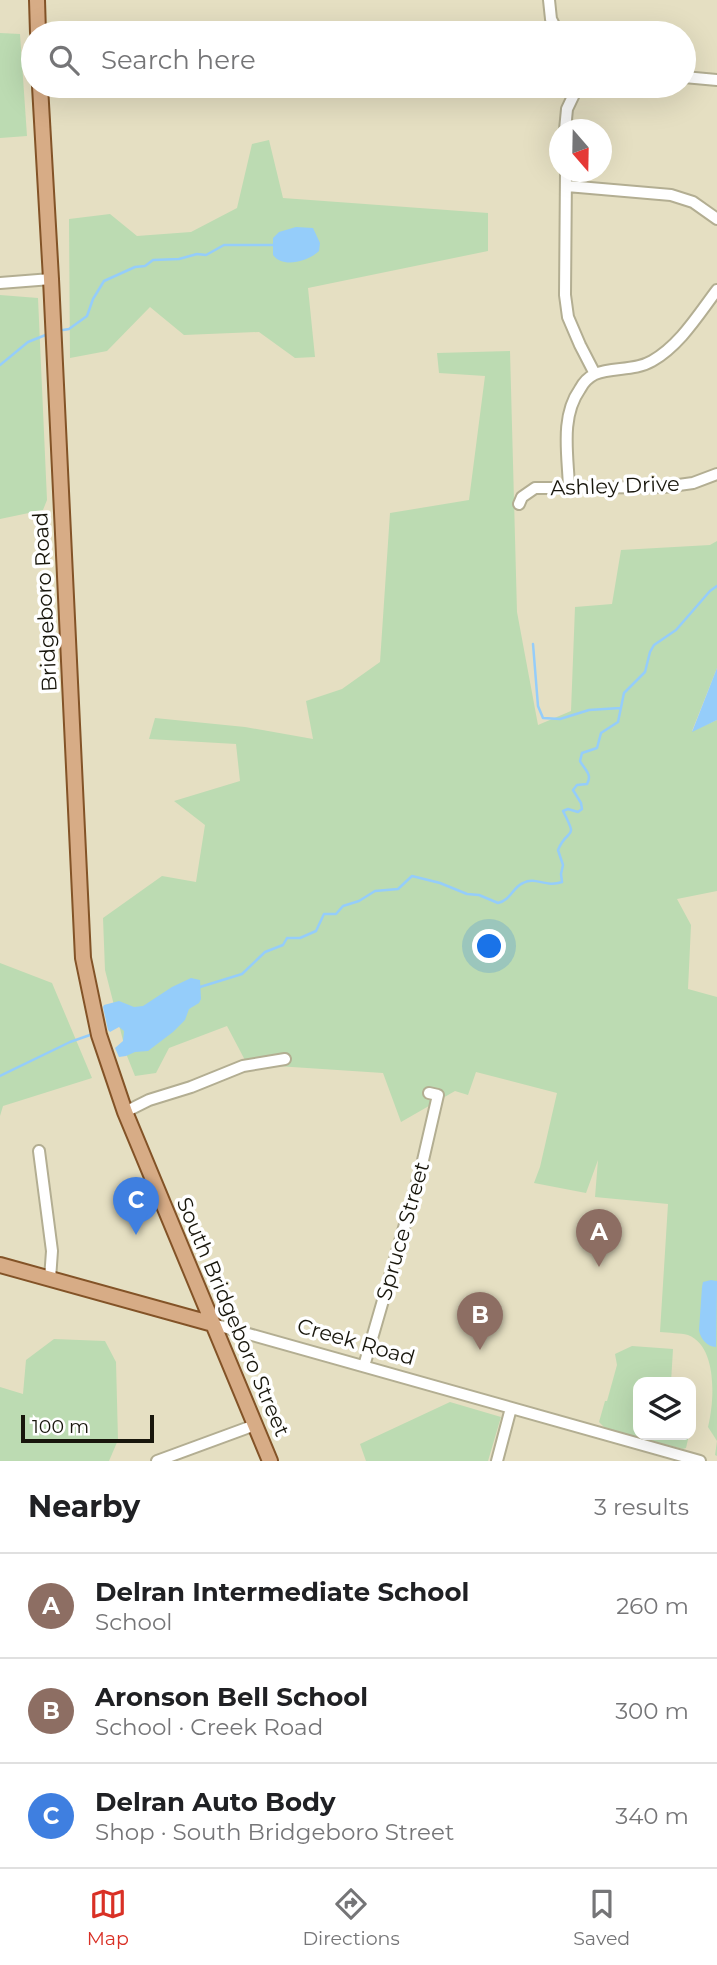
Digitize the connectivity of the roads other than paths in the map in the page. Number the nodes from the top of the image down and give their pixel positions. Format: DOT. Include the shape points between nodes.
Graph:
graph roads {
  1 [pos="37,0"];
  2 [pos="549,0"];
  3 [pos="38,21"];
  4 [pos="552,21"];
  5 [pos="696,78"];
  6 [pos="717,80"];
  7 [pos="41,98"];
  8 [pos="572,98"];
  9 [pos="566,119"];
  10 [pos="567,182"];
  11 [pos="567,186"];
  12 [pos="717,219"];
  13 [pos="51,279"];
  14 [pos="0,283"];
  15 [pos="717,290"];
  16 [pos="595,374"];
  17 [pos="717,474"];
  18 [pos="569,488"];
  19 [pos="519,504"];
  20 [pos="285,1059"];
  21 [pos="433,1094"];
  22 [pos="125,1112"];
  23 [pos="38,1151"];
  24 [pos="0,1265"];
  25 [pos="50,1279"];
  26 [pos="213,1324"];
  27 [pos="364,1366"];
  28 [pos="511,1408"];
  29 [pos="255,1425"];
  30 [pos="157,1461"];
  31 [pos="270,1461"];
  32 [pos="497,1461"];
  33 [pos="701,1461"];
  1 -- 3 [label="main road"];
  2 -- 4 [label="street"];
  5 -- 6 [label="street"];
  7 -- 13 [label="main road, Bridgeboro Road"];
  8 -- 9 [label="street"];
  10 -- 11 [label="street"];
  11 -- 12 [label="street" via="671,195 693,202"];
  11 -- 16 [label="street" via="568,317"];
  13 -- 14 [label="street"];
  13 -- 22 [label="main road, Bridgeboro Road" via="83,958 99,1035"];
  15 -- 16 [label="street" via="671,348 653,361"];
  16 -- 18 [label="street" via="583,384 568,412"];
  17 -- 18 [label="street, Ashley Drive" via="693,484 664,487"];
  18 -- 19 [label="street, Ashley Drive" via="535,488"];
  20 -- 22 [label="street" via="243,1066"];
  21 -- 27 [label="street, Spruce Street" via="421,1169"];
  22 -- 26 [label="main road, South Bridgeboro Street"];
  23 -- 25 [label="street" via="52,1251"];
  24 -- 25 [label="main road, Creek Road"];
  25 -- 26 [label="main road, Creek Road"];
  26 -- 27 [label="street, Creek Road"];
  26 -- 29 [label="main road, South Bridgeboro Street"];
  27 -- 28 [label="street, Creek Road"];
  28 -- 32 [label="street"];
  28 -- 33 [label="street, Creek Road"];
  29 -- 30 [label="street"];
  29 -- 31 [label="main road, South Bridgeboro Street"];
}
